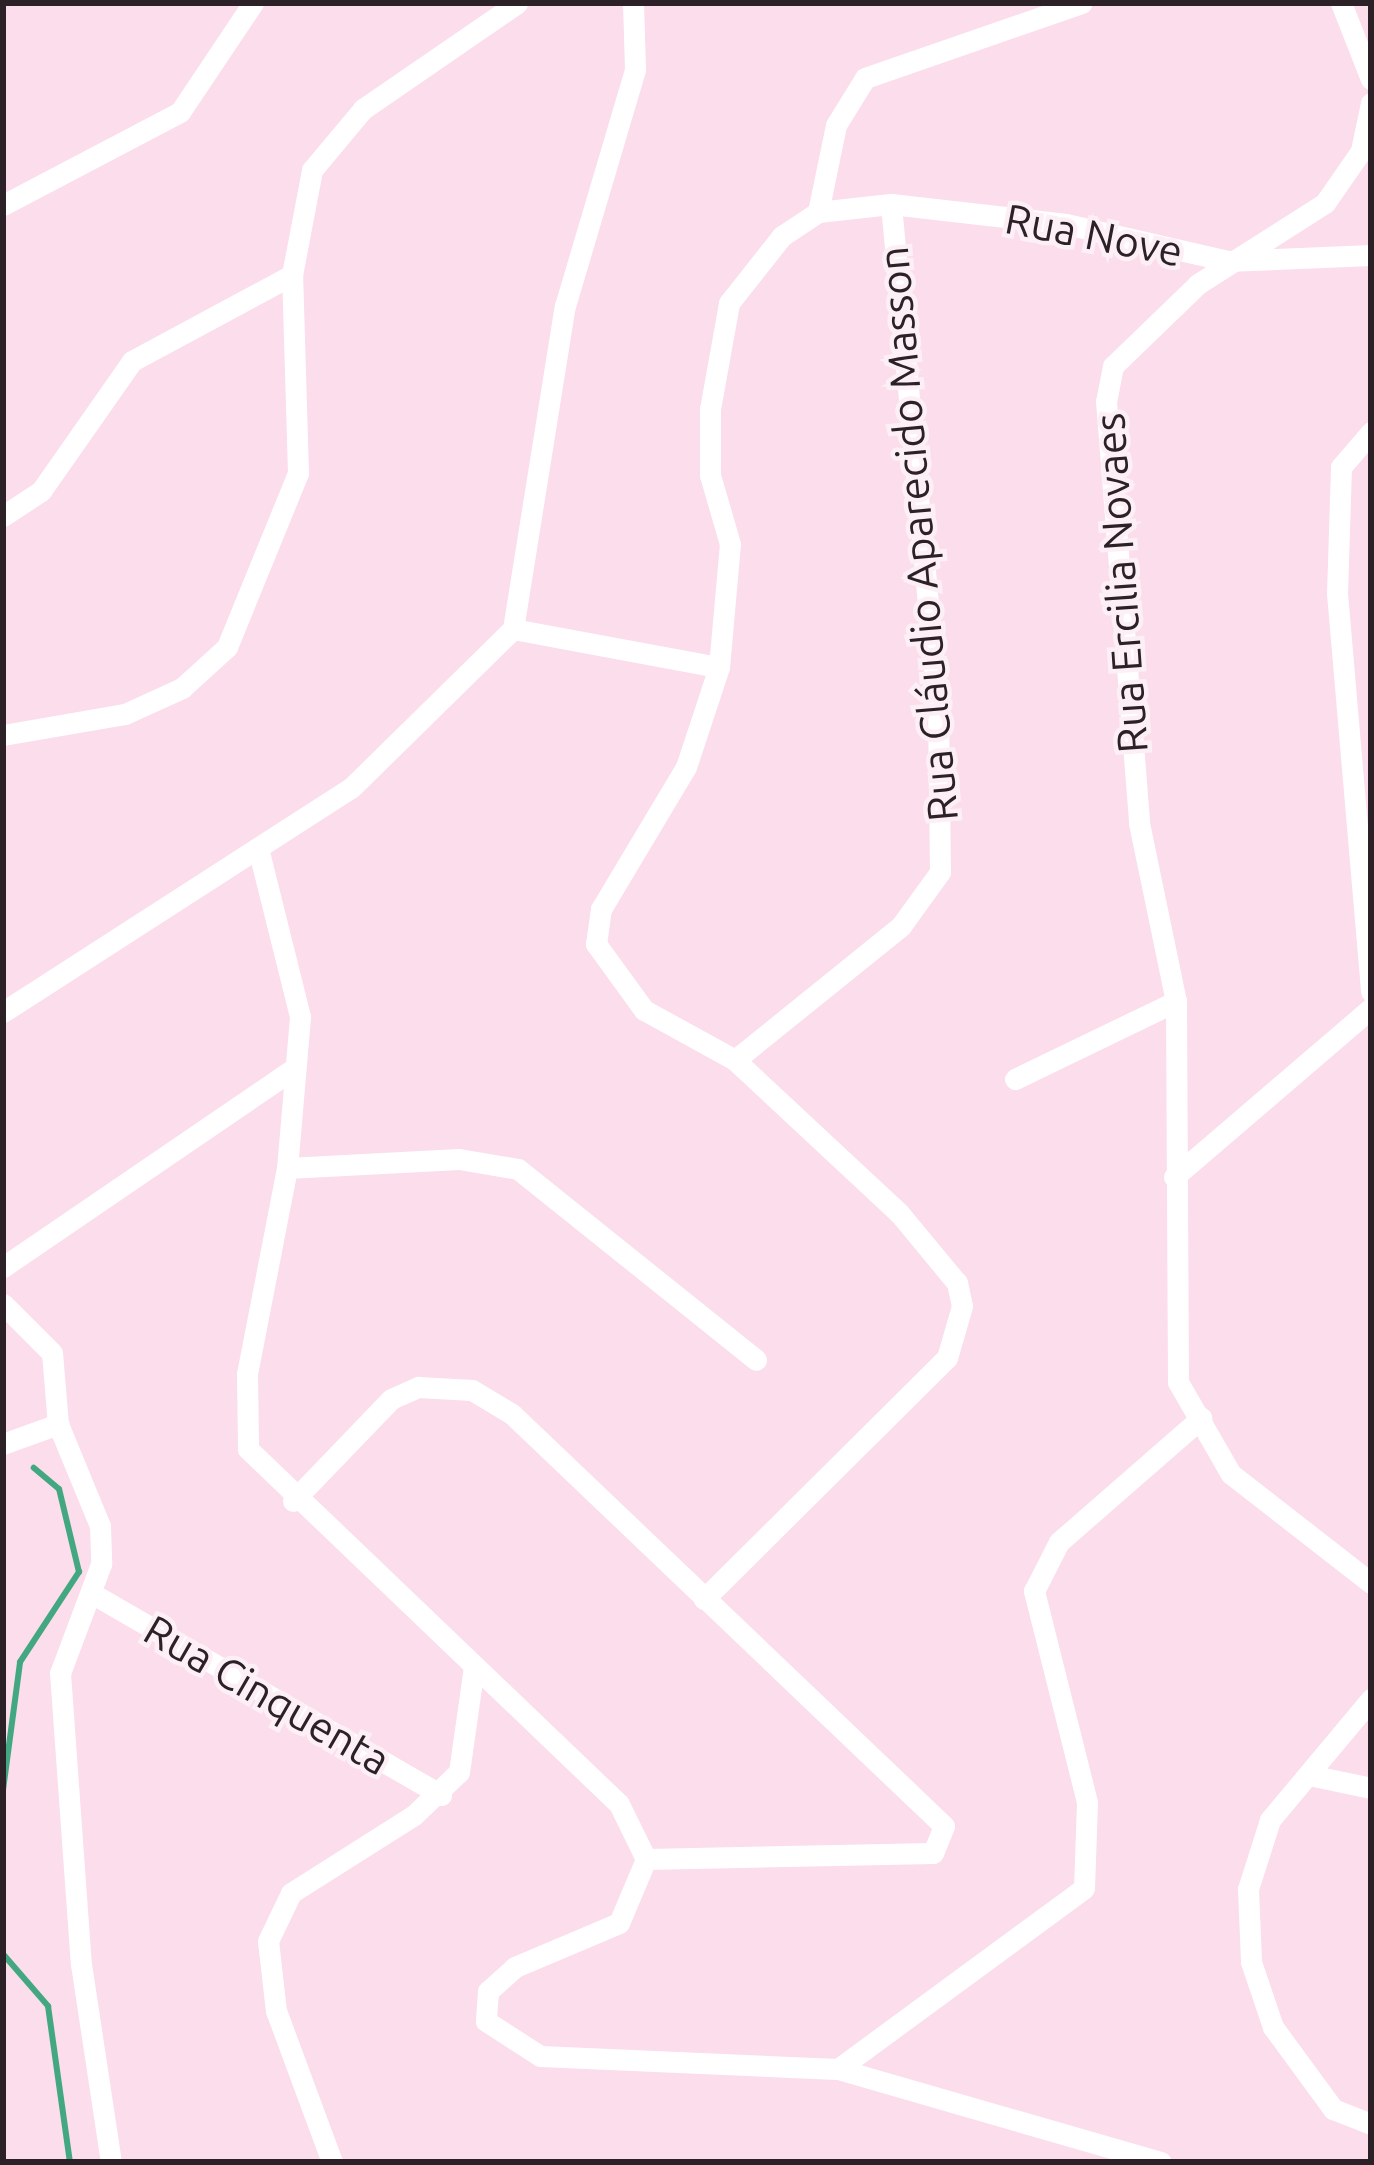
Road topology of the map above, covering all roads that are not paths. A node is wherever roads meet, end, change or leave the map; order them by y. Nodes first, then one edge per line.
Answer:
1 (254, 3) edge
2 (517, 3) edge
3 (633, 3) edge
4 (1081, 3) edge
5 (1341, 3) edge
6 (1371, 79) edge
7 (1371, 103) edge
8 (891, 204) junction
9 (3, 205) edge
10 (818, 212) junction
11 (1371, 255) edge
12 (1227, 261) junction
13 (292, 275) junction
14 (1371, 432) edge
15 (3, 516) edge
16 (513, 629) junction
17 (719, 667) junction
18 (3, 735) edge
19 (259, 853) junction
20 (1371, 992) edge
21 (1176, 1001) junction
22 (1371, 1008) edge
23 (3, 1012) edge
24 (735, 1060) junction
25 (292, 1070) junction
26 (1016, 1079) dead end
27 (287, 1168) junction
28 (1174, 1177) junction
29 (3, 1268) edge
30 (3, 1304) edge
31 (756, 1360) dead end
32 (1201, 1418) junction
33 (58, 1424) junction
34 (3, 1444) edge
35 (293, 1501) junction
36 (1371, 1583) edge
37 (93, 1594) junction
38 (704, 1599) junction
39 (474, 1667) junction
40 (1371, 1699) edge
41 (1309, 1775) junction
42 (1371, 1788) edge
43 (441, 1795) junction
44 (646, 1859) junction
45 (838, 2069) junction
46 (1371, 2124) edge
47 (111, 2162) edge
48 (332, 2162) edge
49 (1161, 2162) edge

1 - 9 street
2 - 13 street
3 - 16 street
4 - 10 street
5 - 6 street
7 - 12 street, Rua Ercilia Novaes
8 - 10 street, Rua Nove
8 - 12 street, Rua Nove
8 - 24 street, Rua Cláudio Aparecido Masson
10 - 17 street
11 - 12 street, Rua Nove
12 - 21 street, Rua Ercilia Novaes
13 - 15 street
13 - 18 street
14 - 20 street
16 - 17 street
16 - 19 street
17 - 24 street
19 - 23 street
19 - 25 street
21 - 26 street
21 - 28 street, Rua Ercilia Novaes
22 - 28 street
24 - 38 street
25 - 27 street
25 - 29 street
27 - 31 street
27 - 35 street
28 - 32 street, Rua Ercilia Novaes
30 - 33 street
32 - 36 street, Rua Ercilia Novaes
32 - 45 street
33 - 34 street
33 - 37 street
35 - 38 street
35 - 39 street
37 - 43 street, Rua Cinquenta
37 - 47 street
38 - 44 street
39 - 43 street
39 - 44 street
40 - 41 street
41 - 42 street
41 - 46 street
43 - 48 street
44 - 45 street
45 - 49 street

